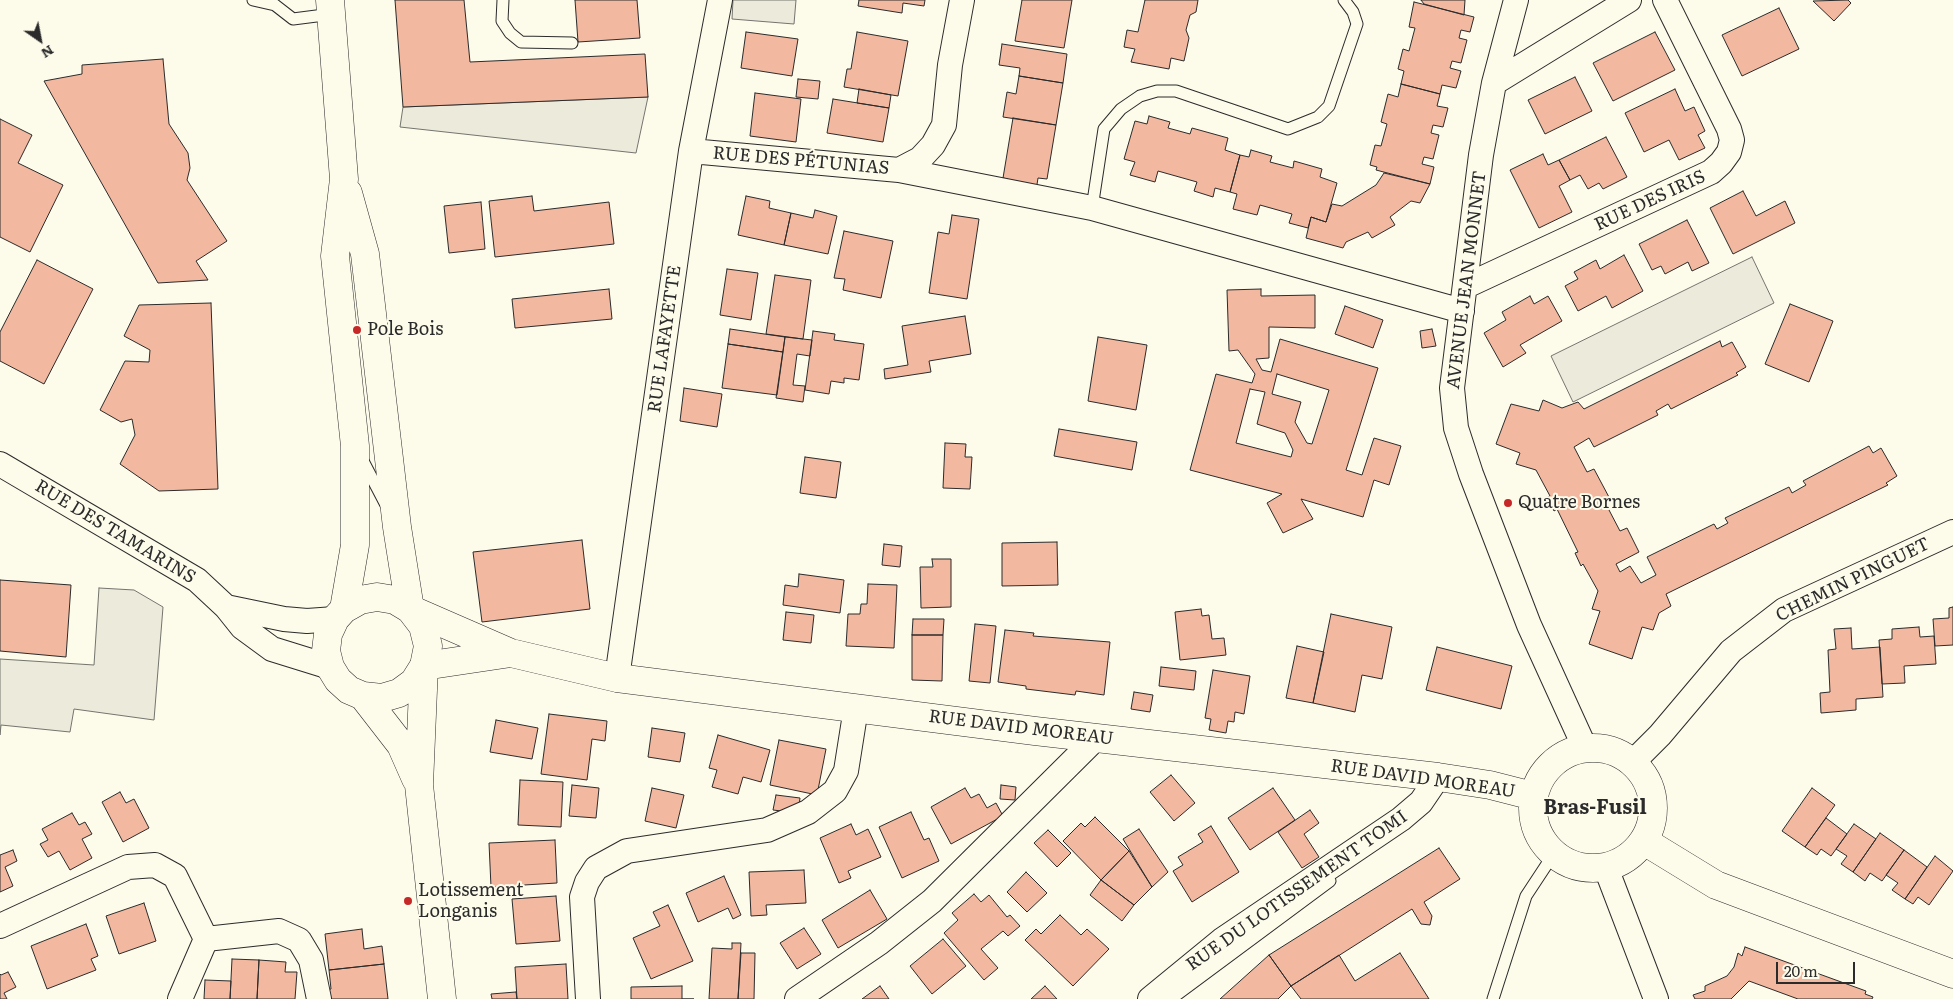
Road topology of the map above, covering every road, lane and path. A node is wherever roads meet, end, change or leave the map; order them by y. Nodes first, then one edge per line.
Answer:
1 (253, 0) edge
2 (503, 0) edge
3 (720, 0) edge
4 (962, 0) edge
5 (1344, 0) edge
6 (1516, 0) edge
7 (1629, 0) edge
8 (1665, 0) edge
9 (331, 7) edge
10 (572, 43) dead end
11 (1494, 83) junction
12 (691, 150) junction
13 (899, 170) junction
14 (344, 179) junction
15 (1092, 208) junction
16 (1466, 286) junction
17 (1462, 311) junction
18 (355, 446) junction
19 (0, 464) edge
20 (397, 527) junction
21 (1953, 532) edge
22 (226, 607) junction
23 (410, 609) junction
24 (339, 614) junction
25 (511, 653) junction
26 (424, 666) junction
27 (330, 667) junction
28 (617, 678) junction
29 (364, 696) junction
30 (856, 708) junction
31 (1096, 737) junction
32 (1585, 748) junction
33 (1633, 762) junction
34 (1438, 778) junction
35 (419, 785) junction
36 (1533, 796) junction
37 (1401, 819) junction
38 (1644, 841) junction
39 (1553, 855) junction
40 (1606, 868) junction
41 (0, 926) edge
42 (206, 939) junction
43 (1953, 974) edge
44 (180, 999) edge
45 (319, 999) edge
46 (442, 999) edge
47 (588, 999) edge
48 (797, 999) edge
49 (1150, 999) edge
50 (1171, 999) edge
51 (1493, 999) edge
52 (1656, 999) edge

1 - 9 lane
2 - 10 lane
3 - 12 street, RUE LAFAYETTE
4 - 13 street, RUE DES PÉTUNIAS
5 - 15 lane
6 - 11 street, AVENUE JEAN MONNET
7 - 11 street
8 - 16 street, RUE DES IRIS
9 - 14 street
11 - 16 street, AVENUE JEAN MONNET
12 - 13 street, RUE DES PÉTUNIAS
12 - 28 street, RUE LAFAYETTE
13 - 15 street
14 - 18 street
14 - 20 street
15 - 17 street
16 - 17 street, AVENUE JEAN MONNET
17 - 32 street, AVENUE JEAN MONNET
18 - 20 lane
18 - 24 street
19 - 22 street, RUE DES TAMARINS
20 - 23 street
21 - 33 street, CHEMIN PINGUET
22 - 24 street
22 - 27 street, RUE DES TAMARINS
23 - 24 street
23 - 25 street, RUE DAVID MOREAU
23 - 26 street
24 - 27 street
25 - 26 street, RUE DAVID MOREAU
25 - 28 street, RUE DAVID MOREAU
26 - 29 street
26 - 35 street
27 - 29 street
28 - 30 street, RUE DAVID MOREAU
29 - 35 street
30 - 31 street, RUE DAVID MOREAU
30 - 47 street
31 - 34 street, RUE DAVID MOREAU
31 - 48 street
32 - 33 street
32 - 36 street
33 - 38 street
34 - 36 street, RUE DAVID MOREAU
34 - 37 street, RUE DU LOTISSEMENT TOMI
35 - 46 street
36 - 39 street
37 - 49 street, RUE DU LOTISSEMENT TOMI
37 - 50 lane
38 - 40 street
38 - 43 street
39 - 40 street
39 - 51 lane
40 - 52 street
41 - 42 street
42 - 44 street
42 - 45 street

